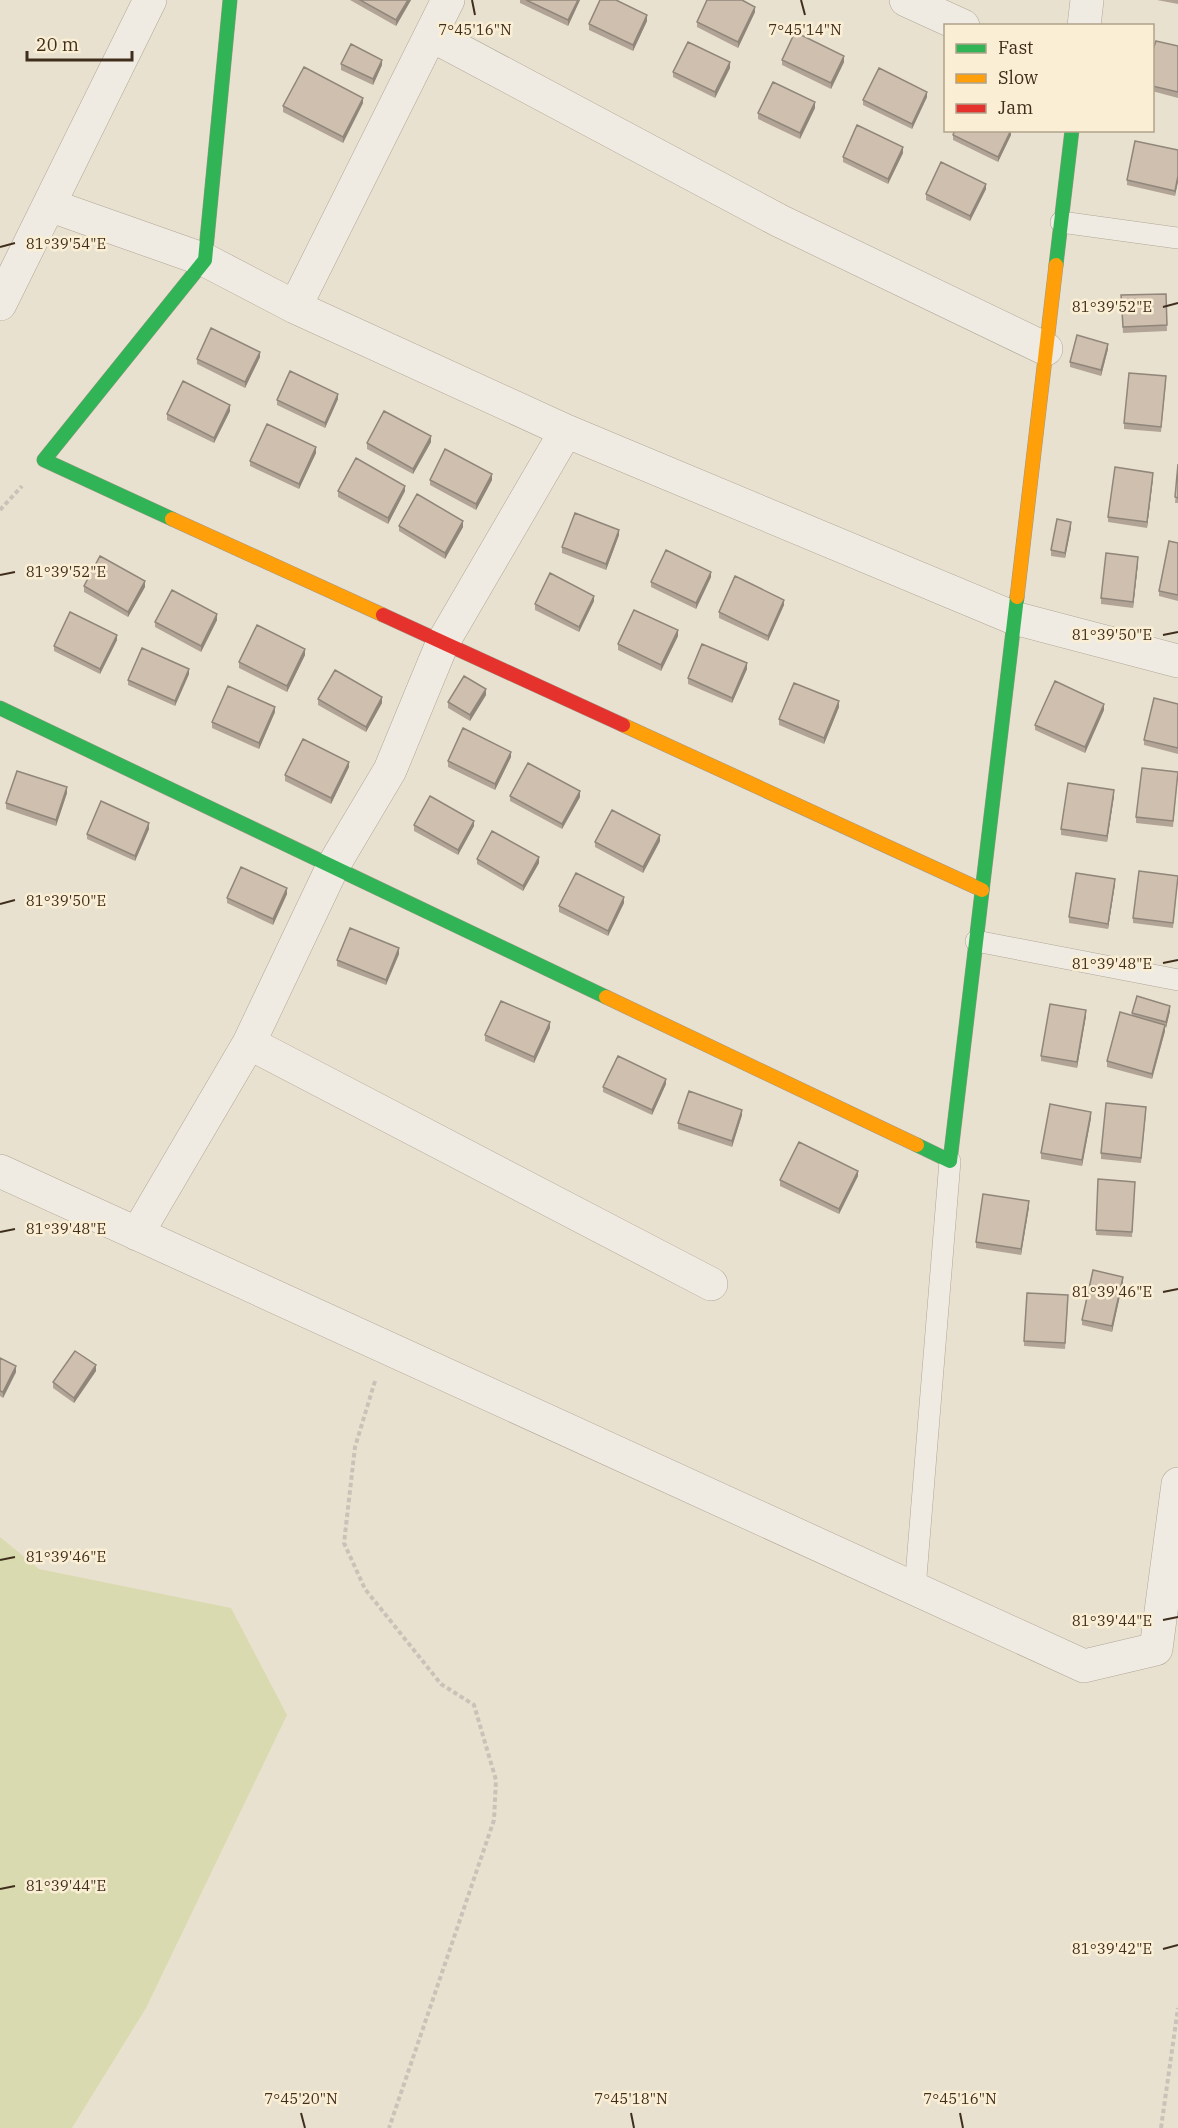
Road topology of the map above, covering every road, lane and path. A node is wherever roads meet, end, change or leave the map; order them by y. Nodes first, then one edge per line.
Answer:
1 (150, 0) edge
2 (230, 0) edge
3 (448, 0) edge
4 (906, 0) edge
5 (1087, 0) edge
6 (959, 24) edge
7 (1084, 24) edge
8 (430, 35) junction
9 (1072, 132) edge
10 (49, 205) junction
11 (1061, 222) junction
12 (1178, 238) edge
13 (205, 260) junction
14 (0, 304) edge
15 (295, 306) junction
16 (1046, 349) junction
17 (566, 431) junction
18 (1014, 618) junction
19 (442, 644) junction
20 (1178, 661) edge
21 (0, 708) edge
22 (333, 866) junction
23 (982, 890) junction
24 (976, 941) junction
25 (1178, 980) edge
26 (249, 1043) junction
27 (950, 1161) junction
28 (0, 1171) edge
29 (137, 1234) junction
30 (711, 1284) dead end
31 (385, 1348) junction
32 (1178, 1484) edge
33 (915, 1589) junction
34 (1178, 2008) edge
35 (389, 2128) edge
36 (1161, 2128) edge

1 - 10 street
2 - 13 street
3 - 8 street
4 - 6 street
5 - 7 street
8 - 15 street
8 - 16 street
9 - 11 street
10 - 13 street
10 - 14 street
11 - 12 lane
11 - 16 street
13 - 15 street
13 - 19 street
15 - 17 street
16 - 18 street
17 - 18 street
17 - 19 street
18 - 20 street
18 - 23 street
19 - 22 street
19 - 23 street
21 - 22 street
22 - 26 street
22 - 27 street
23 - 24 street
24 - 25 lane
24 - 27 street
26 - 29 street
26 - 30 street
27 - 33 lane
28 - 29 street
29 - 31 street
31 - 33 street
31 - 35 path
32 - 33 street
34 - 36 path

